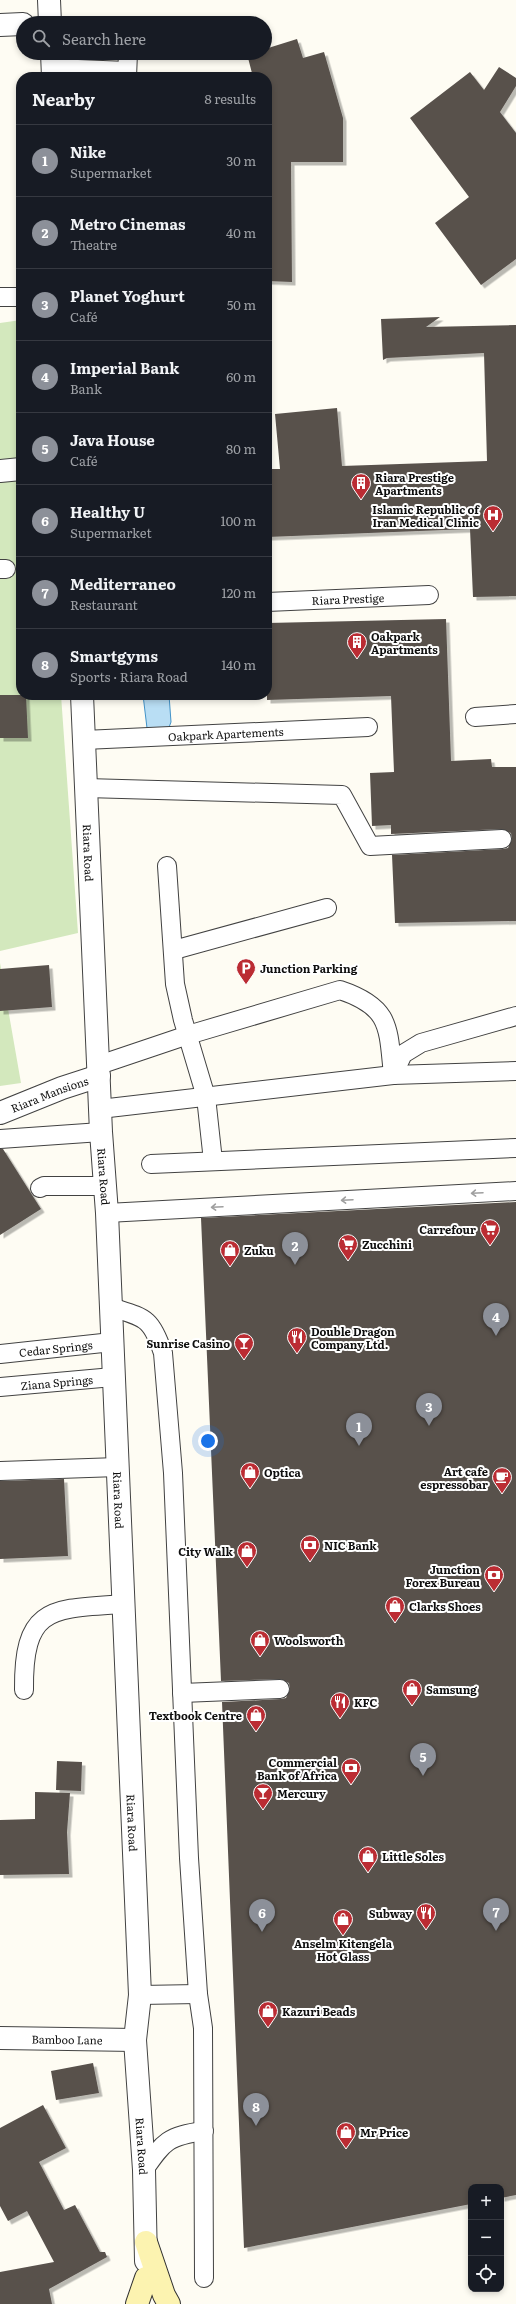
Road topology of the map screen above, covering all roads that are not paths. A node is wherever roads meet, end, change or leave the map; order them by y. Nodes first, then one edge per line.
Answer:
1 (49, 0) edge
2 (50, 16) edge
3 (16, 24) edge
4 (0, 25) edge
5 (128, 60) edge
6 (52, 66) edge
7 (108, 72) edge
8 (127, 72) edge
9 (16, 297) edge
10 (0, 298) edge
11 (16, 469) edge
12 (0, 471) edge
13 (429, 595) dead end
14 (272, 602) edge
15 (82, 700) edge
16 (516, 714) edge
17 (475, 717) dead end
18 (368, 727) dead end
19 (84, 740) junction
20 (86, 788) junction
21 (502, 840) dead end
22 (167, 866) dead end
23 (327, 908) dead end
24 (174, 950) junction
25 (516, 1016) edge
26 (188, 1036) junction
27 (99, 1070) junction
28 (516, 1070) edge
29 (393, 1075) junction
30 (206, 1097) junction
31 (100, 1109) junction
32 (0, 1113) edge
33 (101, 1132) junction
34 (0, 1139) edge
35 (516, 1148) edge
36 (213, 1161) junction
37 (152, 1164) dead end
38 (106, 1186) junction
39 (40, 1188) dead end
40 (516, 1191) edge
41 (107, 1213) junction
42 (111, 1307) junction
43 (112, 1342) junction
44 (0, 1354) edge
45 (113, 1377) junction
46 (0, 1386) edge
47 (118, 1467) junction
48 (0, 1472) edge
49 (124, 1604) junction
50 (280, 1689) dead end
51 (24, 1690) dead end
52 (182, 1693) junction
53 (198, 1994) junction
54 (140, 1995) junction
55 (0, 2038) edge
56 (135, 2040) junction
57 (204, 2131) junction
58 (144, 2170) junction
59 (146, 2242) junction
60 (146, 2278) junction
61 (204, 2278) dead end
62 (137, 2304) edge
63 (145, 2304) edge
64 (169, 2304) edge

1 - 2 street
3 - 4 street
5 - 8 lane
6 - 7 lane
9 - 10 lane
11 - 12 street
13 - 14 lane, Riara Prestige
15 - 19 street, Riara Road
16 - 17 lane
18 - 19 lane, Oakpark Apartements
19 - 20 street, Riara Road
20 - 21 lane
20 - 27 street, Riara Road
22 - 24 lane
23 - 24 lane
24 - 26 lane
25 - 29 lane
26 - 27 lane
26 - 29 lane
26 - 30 lane
27 - 31 street, Riara Road
27 - 32 street, Riara Mansions
28 - 29 lane
29 - 30 lane
30 - 31 lane
30 - 36 lane
31 - 33 street, Riara Road
33 - 34 lane
33 - 38 street, Riara Road
35 - 36 lane
36 - 37 lane
38 - 39 lane
38 - 41 street, Riara Road
40 -> 41 lane
41 - 42 street, Riara Road
42 - 43 street, Riara Road
42 - 52 lane
43 - 44 lane, Cedar Springs
43 - 45 street, Riara Road
45 - 46 lane, Ziana Springs
45 - 47 street, Riara Road
47 - 48 lane
47 - 49 street, Riara Road
49 - 51 lane
49 - 54 street, Riara Road
50 - 52 lane
52 - 53 lane
53 - 54 lane
53 - 57 lane
54 - 56 street, Riara Road
55 - 56 street, Bamboo Lane
56 - 58 street, Riara Road
57 - 58 lane
57 - 61 lane
58 - 59 street, Riara Road
59 - 60 street, Riara Road
59 - 64 main road
60 - 62 main road
60 - 63 street, Riara Road

